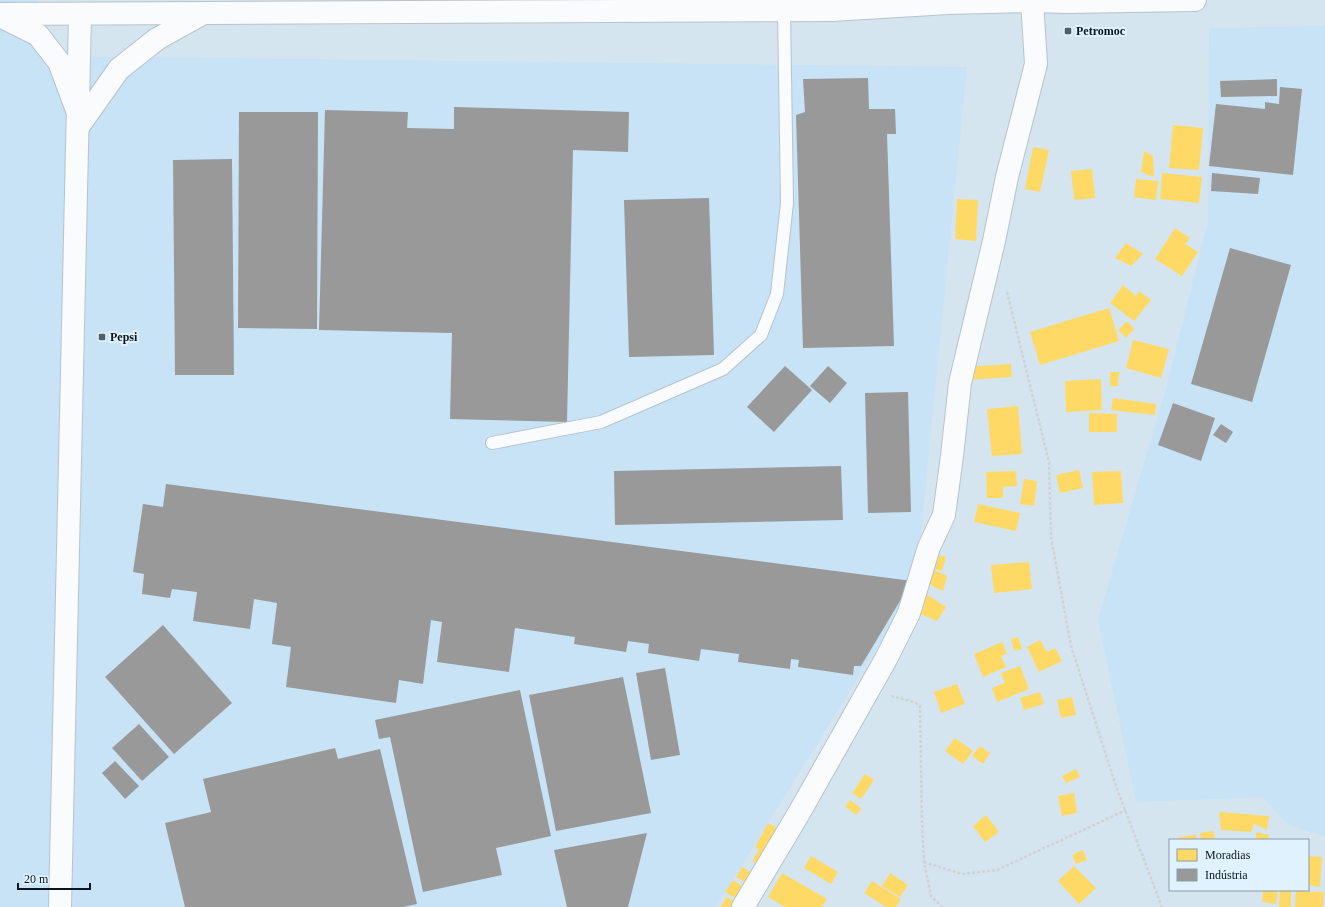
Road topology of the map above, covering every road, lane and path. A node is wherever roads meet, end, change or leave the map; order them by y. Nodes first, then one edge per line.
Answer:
1 (852, 0) edge
2 (1195, 0) edge
3 (948, 1) edge
4 (1031, 1) edge
5 (784, 10) junction
6 (832, 10) junction
7 (204, 12) junction
8 (80, 14) junction
9 (0, 15) edge
10 (78, 120) junction
11 (1005, 286) dead end
12 (492, 443) dead end
13 (868, 690) junction
14 (1126, 810) junction
15 (924, 862) junction
16 (60, 907) edge
17 (743, 907) edge
18 (942, 907) edge
19 (1162, 907) edge

1 - 6 street
2 - 4 street
3 - 4 street
3 - 6 street
4 - 13 street
5 - 6 street
5 - 7 street
5 - 12 lane
7 - 8 street
7 - 10 street
8 - 9 street
8 - 10 street
9 - 10 street
10 - 16 street
11 - 14 path
13 - 15 path
13 - 17 street
14 - 15 path
14 - 19 path
15 - 18 path

